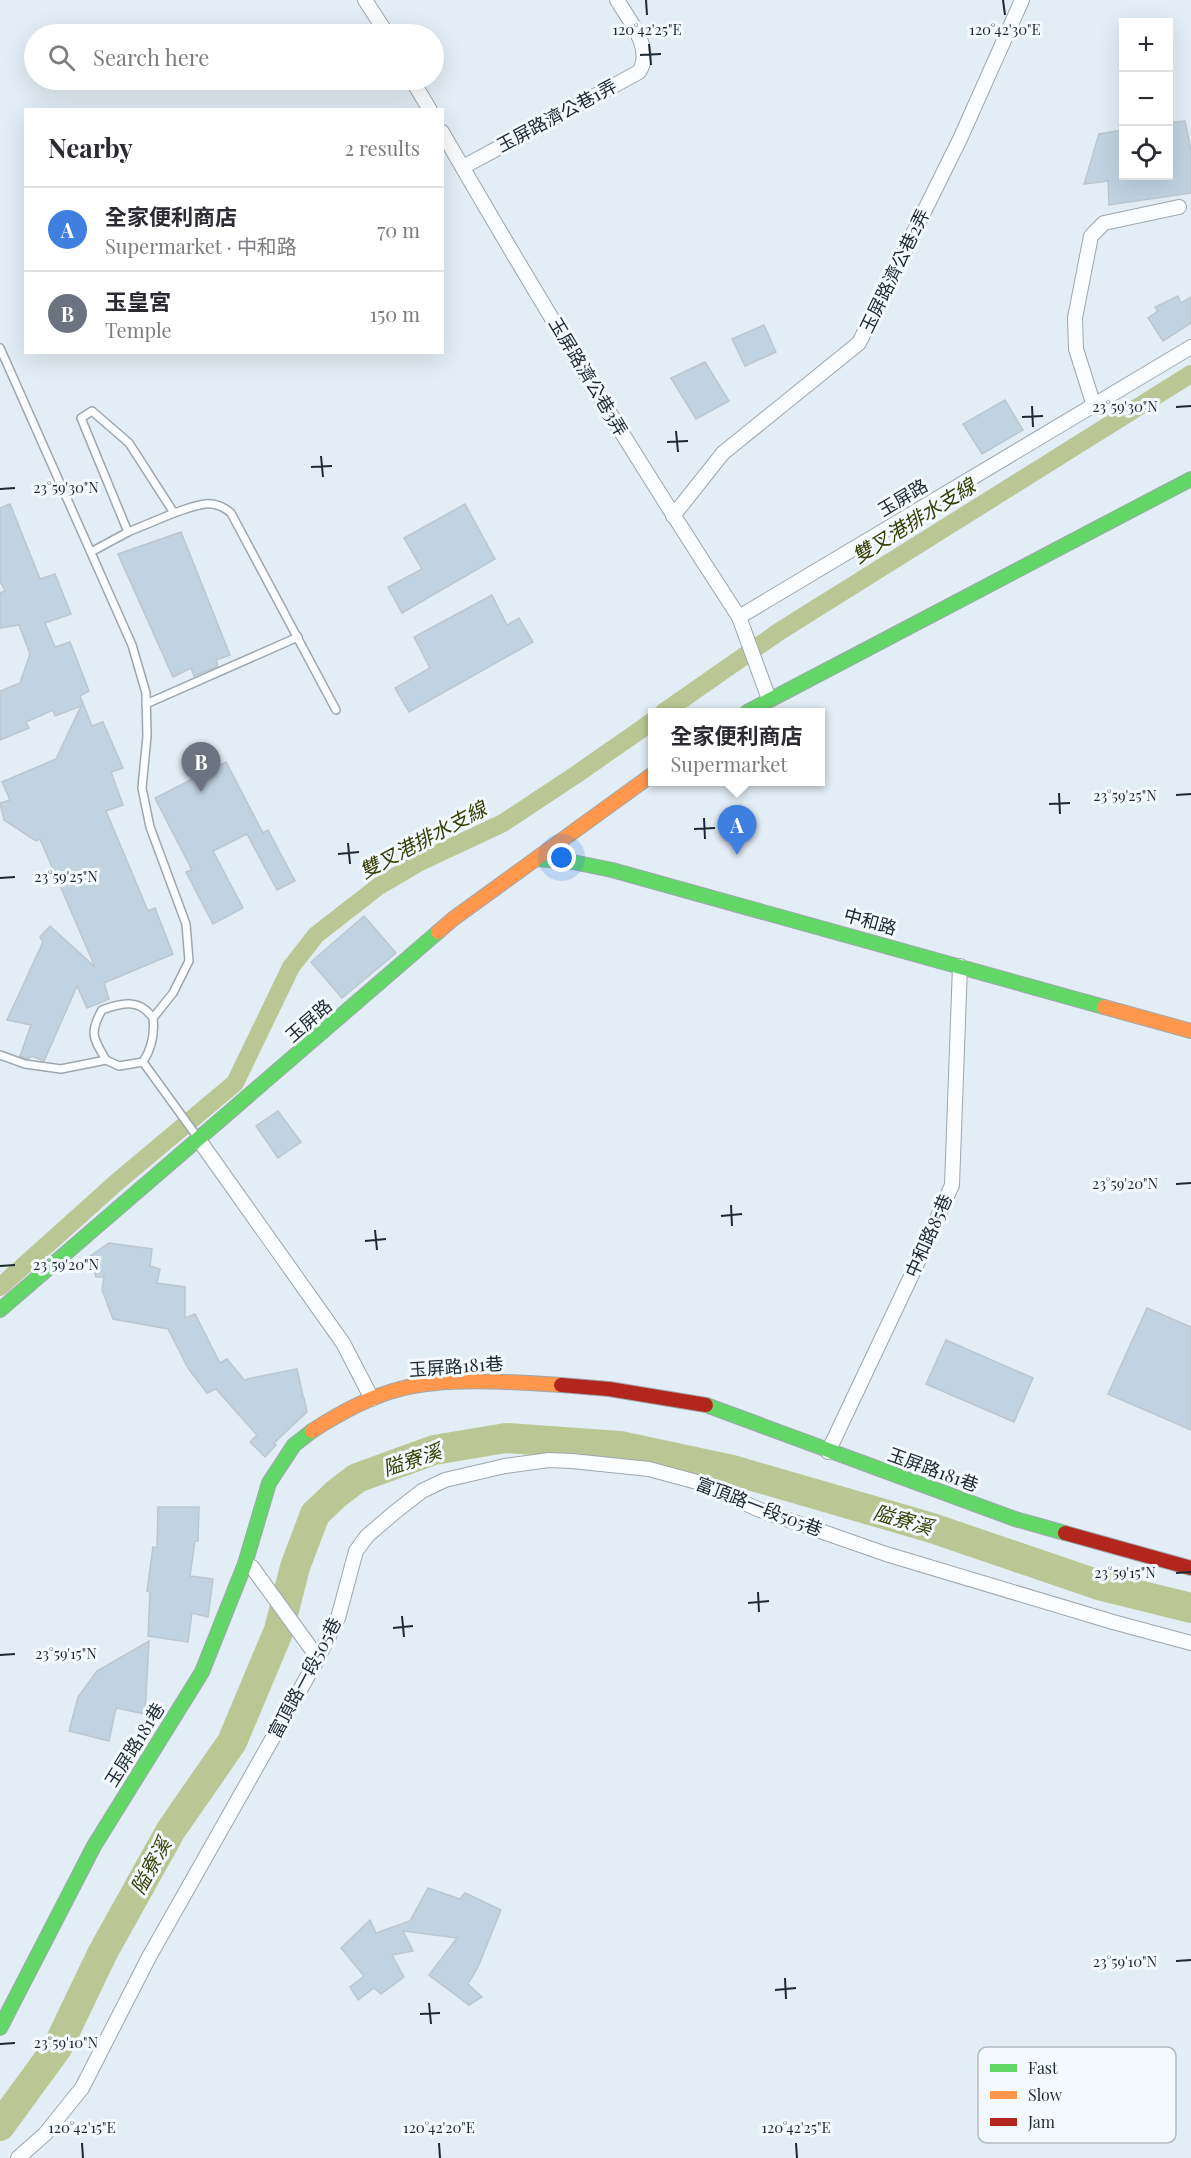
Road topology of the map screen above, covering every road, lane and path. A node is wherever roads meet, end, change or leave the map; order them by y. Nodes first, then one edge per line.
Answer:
1 (365, 0) edge
2 (617, 0) edge
3 (1022, 0) edge
4 (381, 24) edge
5 (418, 90) edge
6 (429, 108) edge
7 (444, 136) edge
8 (462, 167) junction
9 (1179, 207) dead end
10 (1191, 346) edge
11 (0, 348) edge
12 (1094, 406) junction
13 (1191, 479) edge
14 (174, 513) junction
15 (673, 516) junction
16 (128, 532) junction
17 (91, 552) junction
18 (739, 617) junction
19 (298, 637) junction
20 (769, 699) junction
21 (146, 704) junction
22 (754, 708) edge
23 (336, 710) dead end
24 (648, 778) edge
25 (537, 859) junction
26 (960, 966) junction
27 (153, 1018) junction
28 (1191, 1030) edge
29 (0, 1055) edge
30 (106, 1060) junction
31 (143, 1062) junction
32 (199, 1140) junction
33 (0, 1310) edge
34 (372, 1399) junction
35 (828, 1452) junction
36 (248, 1565) junction
37 (1191, 1568) edge
38 (1191, 1642) edge
39 (315, 1652) junction
40 (0, 2028) edge
41 (18, 2158) edge

1 - 4 street
2 - 8 street, 玉屏路濟公巷1弄
3 - 15 street, 玉屏路濟公巷2弄
5 - 6 street
7 - 8 street, 玉屏路濟公巷3弄
8 - 15 street, 玉屏路濟公巷3弄
9 - 12 street
10 - 12 street, 玉屏路
11 - 17 lane
12 - 18 street, 玉屏路
13 - 20 street
14 - 16 lane
14 - 16 lane
14 - 19 lane
15 - 18 street, 玉屏路濟公巷3弄
16 - 17 lane
17 - 21 lane
18 - 20 street
19 - 21 lane
19 - 23 lane
20 - 22 street
21 - 27 lane
24 - 25 street, 玉屏路
25 - 26 street, 中和路
25 - 32 street, 玉屏路
26 - 28 street, 中和路
26 - 35 street, 中和路85巷
27 - 30 lane
27 - 31 lane
29 - 30 lane
30 - 31 lane
31 - 32 lane
32 - 33 street, 玉屏路
32 - 34 street
34 - 35 street, 玉屏路181巷
34 - 36 street, 玉屏路181巷
35 - 37 street, 玉屏路181巷
36 - 39 street
36 - 40 street, 玉屏路181巷
38 - 39 street, 富頂路一段505巷
39 - 41 street, 富頂路一段505巷

